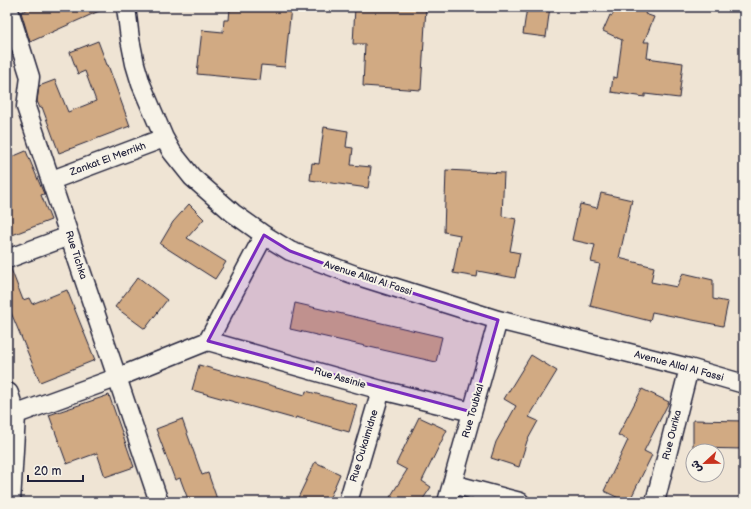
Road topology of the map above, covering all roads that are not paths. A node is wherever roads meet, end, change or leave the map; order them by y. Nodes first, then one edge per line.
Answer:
1 (8, 7) edge
2 (126, 7) edge
3 (164, 138) junction
4 (52, 180) junction
5 (264, 235) junction
6 (69, 236) junction
7 (7, 259) edge
8 (498, 320) junction
9 (208, 341) junction
10 (689, 368) junction
11 (116, 378) junction
12 (744, 384) edge
13 (381, 390) junction
14 (7, 394) edge
15 (472, 412) junction
16 (14, 415) junction
17 (452, 484) junction
18 (9, 502) edge
19 (159, 502) edge
20 (348, 502) edge
21 (447, 502) edge
22 (520, 502) edge
23 (655, 502) edge

1 - 4 street, Rue Tichka
2 - 3 street, Avenue Allal Al Fassi
3 - 4 street, Zankat El Merrikh
3 - 5 street, Avenue Allal Al Fassi
4 - 6 street, Rue Tichka
5 - 8 street, Avenue Allal Al Fassi
5 - 9 street
6 - 7 street
6 - 11 street, Rue Tichka
8 - 10 street, Avenue Allal Al Fassi
8 - 15 street, Rue Toubkal
9 - 11 street
9 - 13 street, Rue Assinie
10 - 12 street, Avenue Allal Al Fassi
10 - 23 street, Rue Ourika
11 - 16 street
11 - 19 street, Rue Tichka
13 - 15 street, Rue Assinie
13 - 20 street, Rue Oukaimidne
14 - 16 street
15 - 17 street, Rue Toubkal
16 - 18 street
17 - 21 street, Rue Toubkal
17 - 22 street

